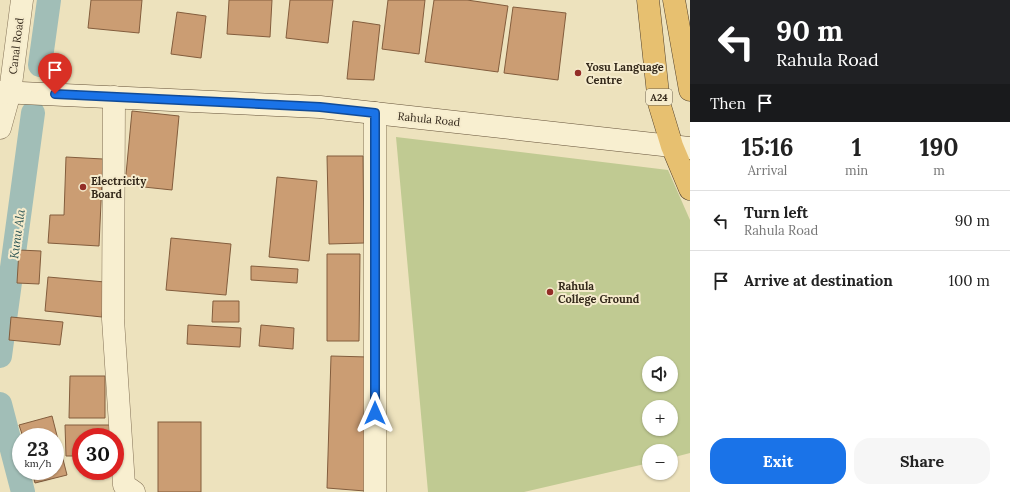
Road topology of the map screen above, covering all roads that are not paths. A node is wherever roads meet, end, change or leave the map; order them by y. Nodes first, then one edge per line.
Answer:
1 (22, 0) edge
2 (648, 0) edge
3 (674, 0) edge
4 (690, 90) edge
5 (5, 92) edge
6 (114, 97) junction
7 (375, 113) junction
8 (0, 128) edge
9 (681, 147) edge
10 (690, 189) edge
11 (134, 492) edge
12 (375, 492) edge

1 - 5 street, Canal Road
2 - 9 highway, A24
3 - 4 highway
5 - 6 street, Rahula Road
5 - 8 street, Canal Road
6 - 7 street, Rahula Road
6 - 11 street
7 - 9 street, Rahula Road
7 - 12 street
9 - 10 highway, A24

